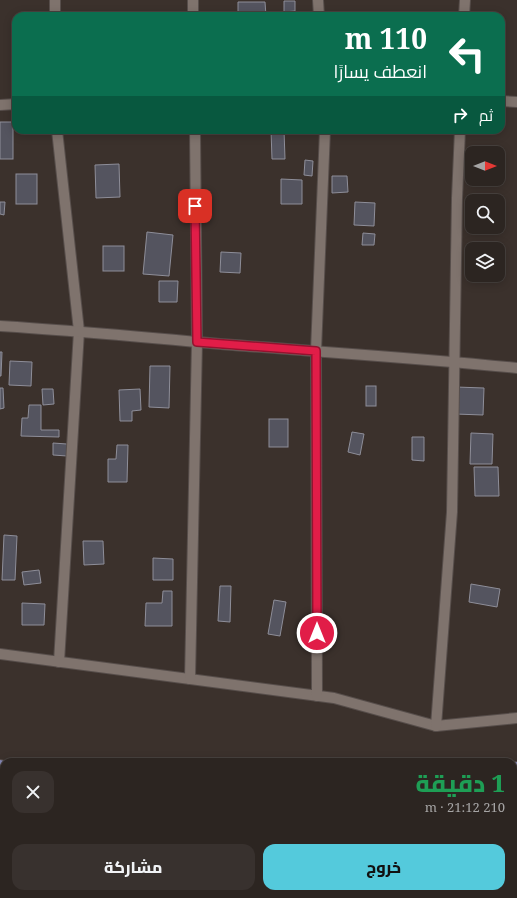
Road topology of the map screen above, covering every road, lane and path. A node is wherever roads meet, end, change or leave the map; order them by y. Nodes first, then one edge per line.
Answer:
1 (56, 0) edge
2 (193, 0) edge
3 (318, 0) edge
4 (465, 0) edge
5 (55, 12) edge
6 (193, 12) edge
7 (319, 12) edge
8 (464, 12) edge
9 (505, 101) edge
10 (517, 102) edge
11 (0, 104) edge
12 (12, 104) edge
13 (57, 134) edge
14 (195, 134) edge
15 (325, 134) edge
16 (460, 134) edge
17 (0, 326) edge
18 (79, 331) junction
19 (197, 342) junction
20 (316, 351) junction
21 (454, 362) junction
22 (517, 368) edge
23 (0, 654) edge
24 (60, 662) junction
25 (190, 679) junction
26 (317, 696) junction
27 (517, 718) edge
28 (436, 726) junction

1 - 5 street
2 - 6 street
3 - 7 street
4 - 8 street
9 - 10 street
11 - 12 street
13 - 18 street
14 - 19 street
15 - 20 street
16 - 21 street
17 - 18 street
18 - 19 street
18 - 24 street
19 - 20 street
19 - 25 street
20 - 21 street
20 - 26 street
21 - 22 street
21 - 28 street
23 - 24 street
24 - 25 street
25 - 26 street
26 - 28 street
27 - 28 street

